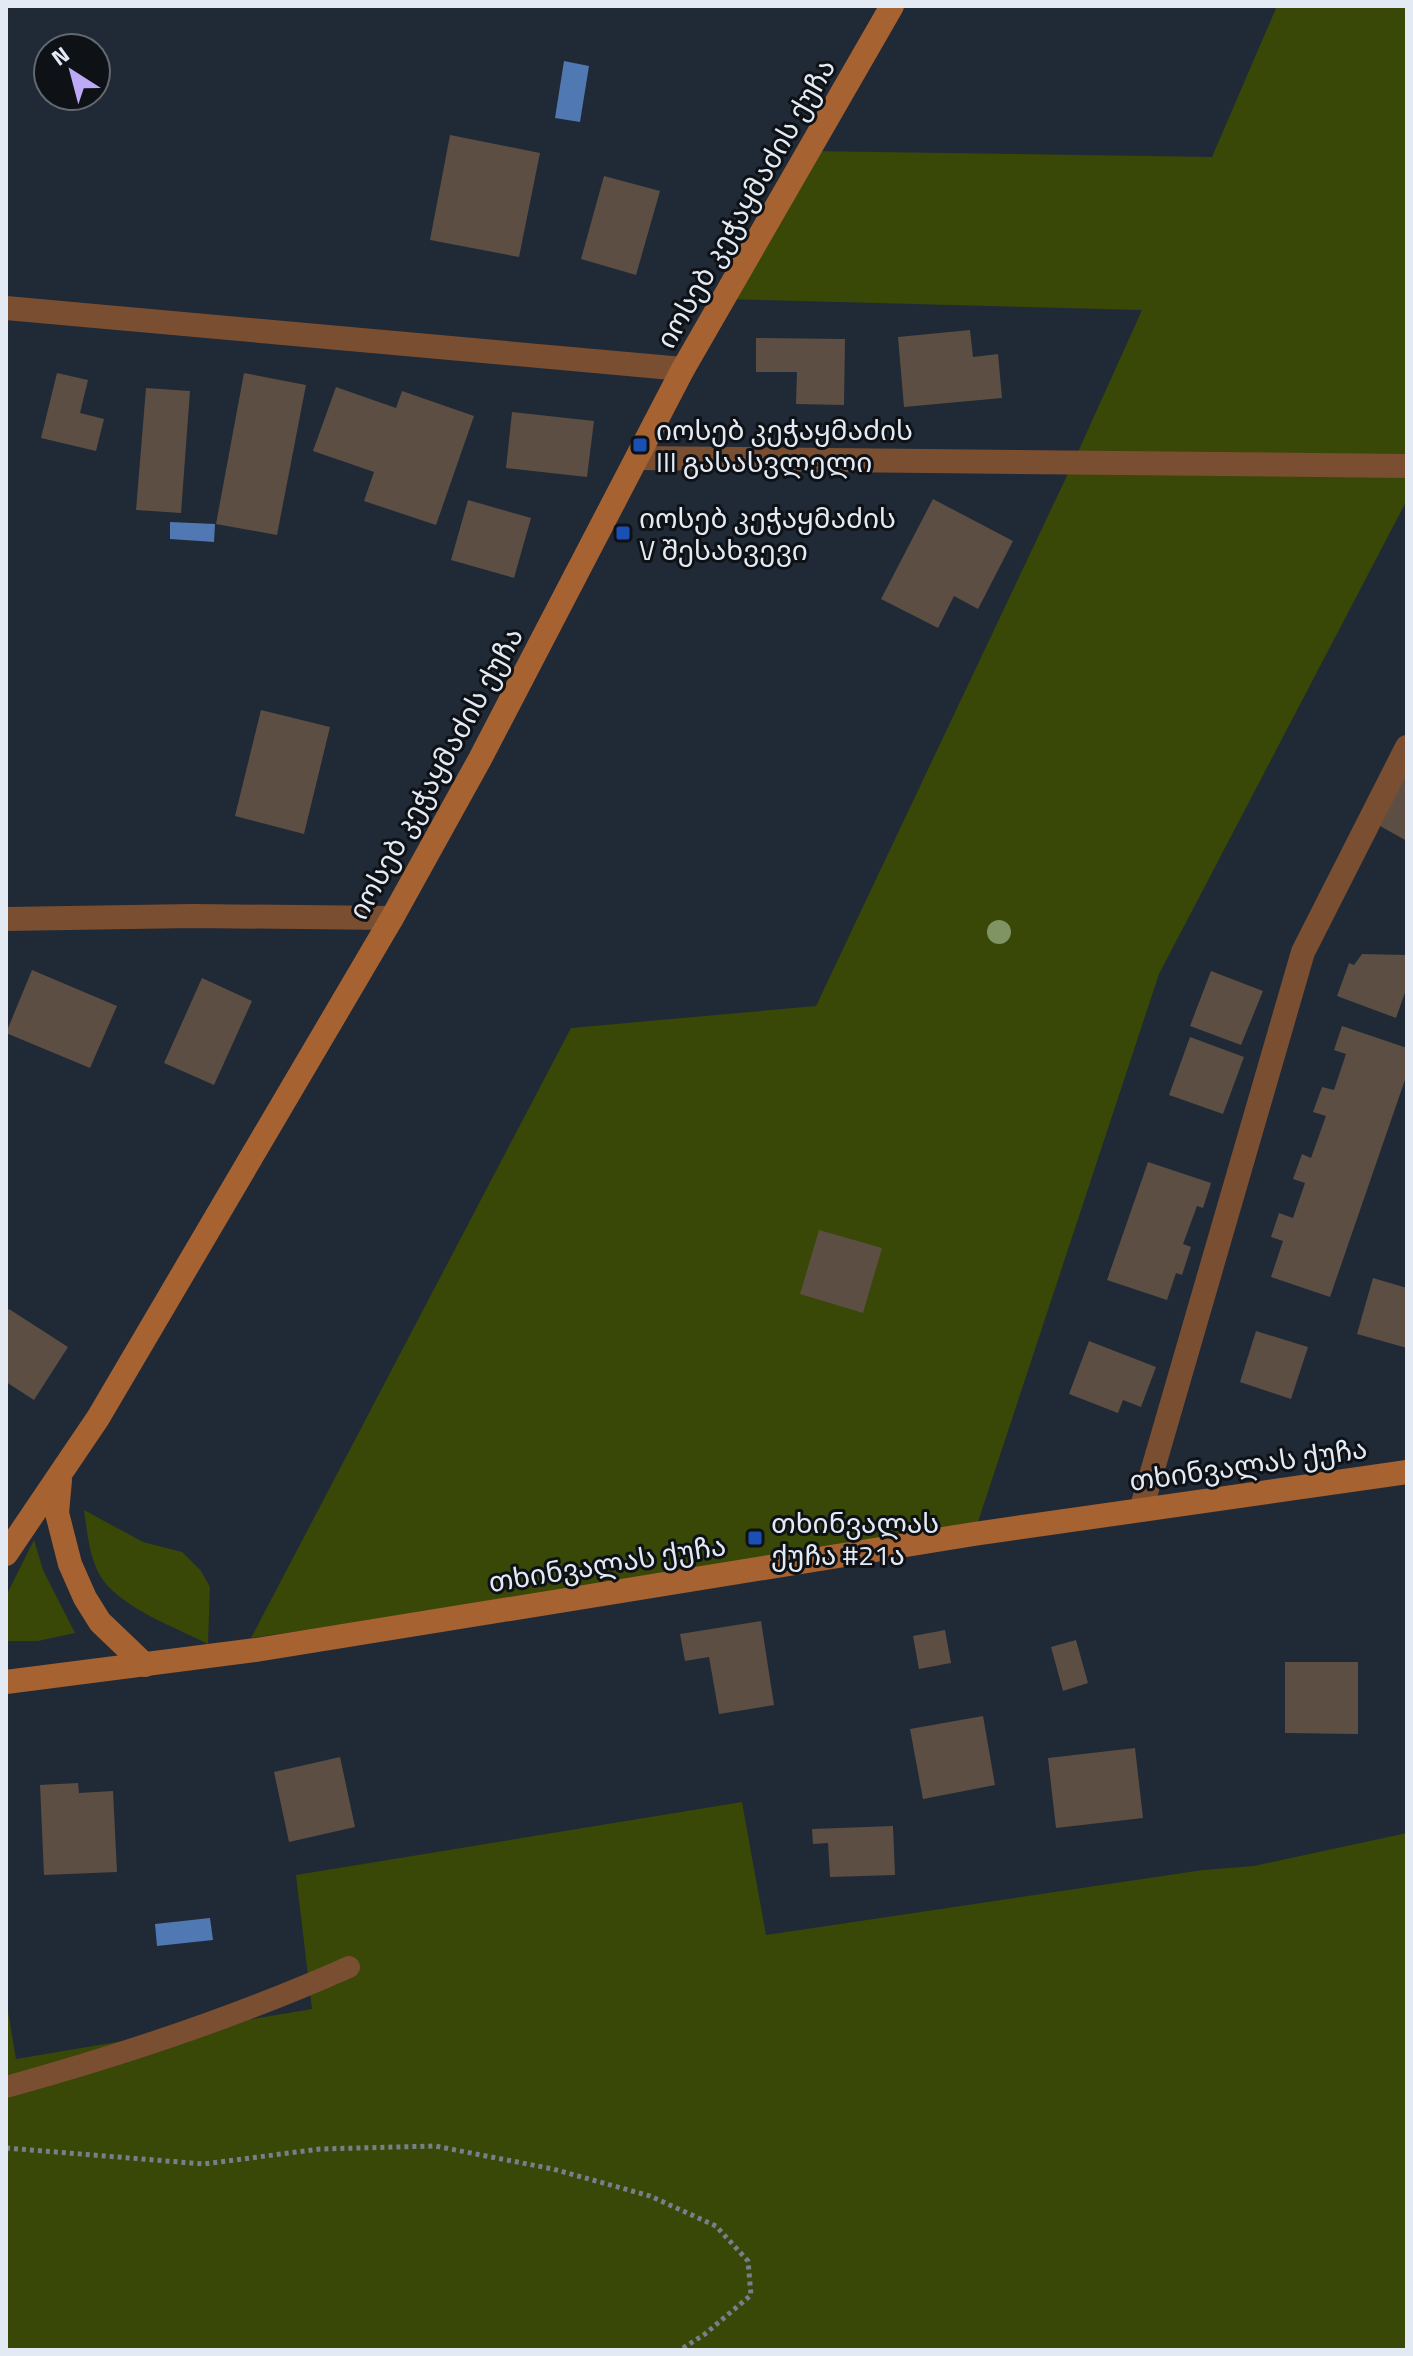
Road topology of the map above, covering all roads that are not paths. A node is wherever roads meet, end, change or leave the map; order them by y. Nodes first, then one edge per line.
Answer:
1 (892, 6) edge
2 (6, 308) edge
3 (683, 369) junction
4 (637, 458) junction
5 (1407, 466) edge
6 (1407, 747) edge
7 (392, 918) junction
8 (6, 919) edge
9 (1407, 1472) edge
10 (60, 1477) junction
11 (1141, 1510) junction
12 (6, 1554) edge
13 (145, 1665) junction
14 (6, 1682) edge
15 (349, 1967) dead end
16 (6, 2087) edge

1 - 3 street, იოსებ კეჭაყმაძის ქუჩა
2 - 3 street
3 - 4 street, იოსებ კეჭაყმაძის ქუჩა
4 - 5 street
4 - 7 street, იოსებ კეჭაყმაძის ქუჩა
6 - 11 street
7 - 8 street
7 - 10 street, იოსებ კეჭაყმაძის ქუჩა
9 - 11 street, თხინვალას ქუჩა
10 - 12 street, იოსებ კეჭაყმაძის ქუჩა
10 - 13 street
11 - 13 street, თხინვალას ქუჩა
13 - 14 street, თხინვალას ქუჩა
15 - 16 lane

